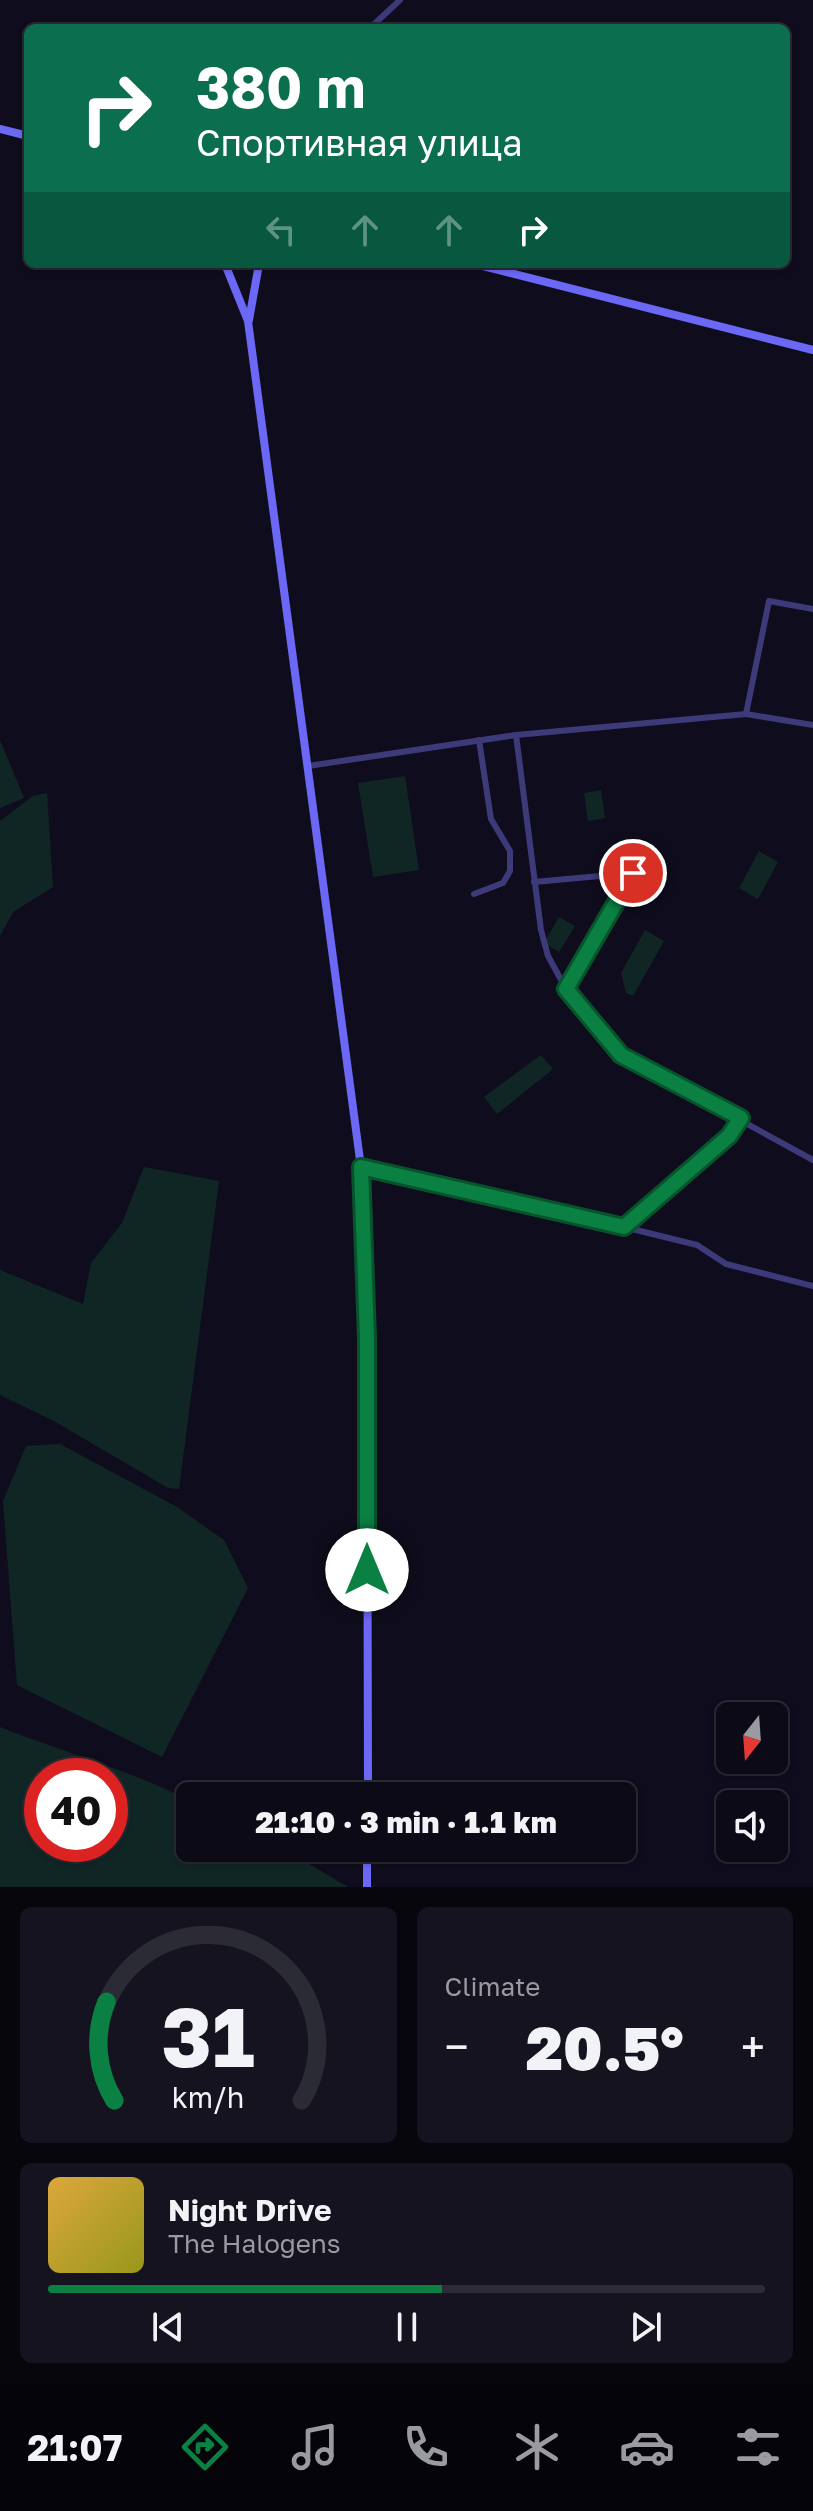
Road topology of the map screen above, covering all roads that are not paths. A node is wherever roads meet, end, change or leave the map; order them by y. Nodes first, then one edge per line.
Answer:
1 (400, 0) edge
2 (374, 24) edge
3 (0, 129) edge
4 (24, 135) edge
5 (227, 268) edge
6 (258, 268) edge
7 (491, 268) edge
8 (248, 321) junction
9 (813, 350) edge
10 (813, 609) edge
11 (746, 714) junction
12 (813, 725) edge
13 (516, 735) junction
14 (479, 740) junction
15 (308, 766) junction
16 (534, 882) junction
17 (474, 894) dead end
18 (566, 989) junction
19 (741, 1118) junction
20 (813, 1160) edge
21 (361, 1167) junction
22 (624, 1227) junction
23 (813, 1286) edge
24 (368, 1782) edge
25 (367, 1862) edge
26 (367, 1887) edge

1 - 2 street
3 - 4 street
5 - 8 street
6 - 8 street
7 - 9 street
8 - 15 street
10 - 11 street
11 - 12 street
11 - 13 street
13 - 14 street
13 - 16 street
14 - 15 street
14 - 17 street
15 - 21 street
16 - 18 street
16 - 18 street
18 - 19 street
19 - 20 street
19 - 22 street
21 - 22 street
21 - 24 street
22 - 23 street
25 - 26 street

